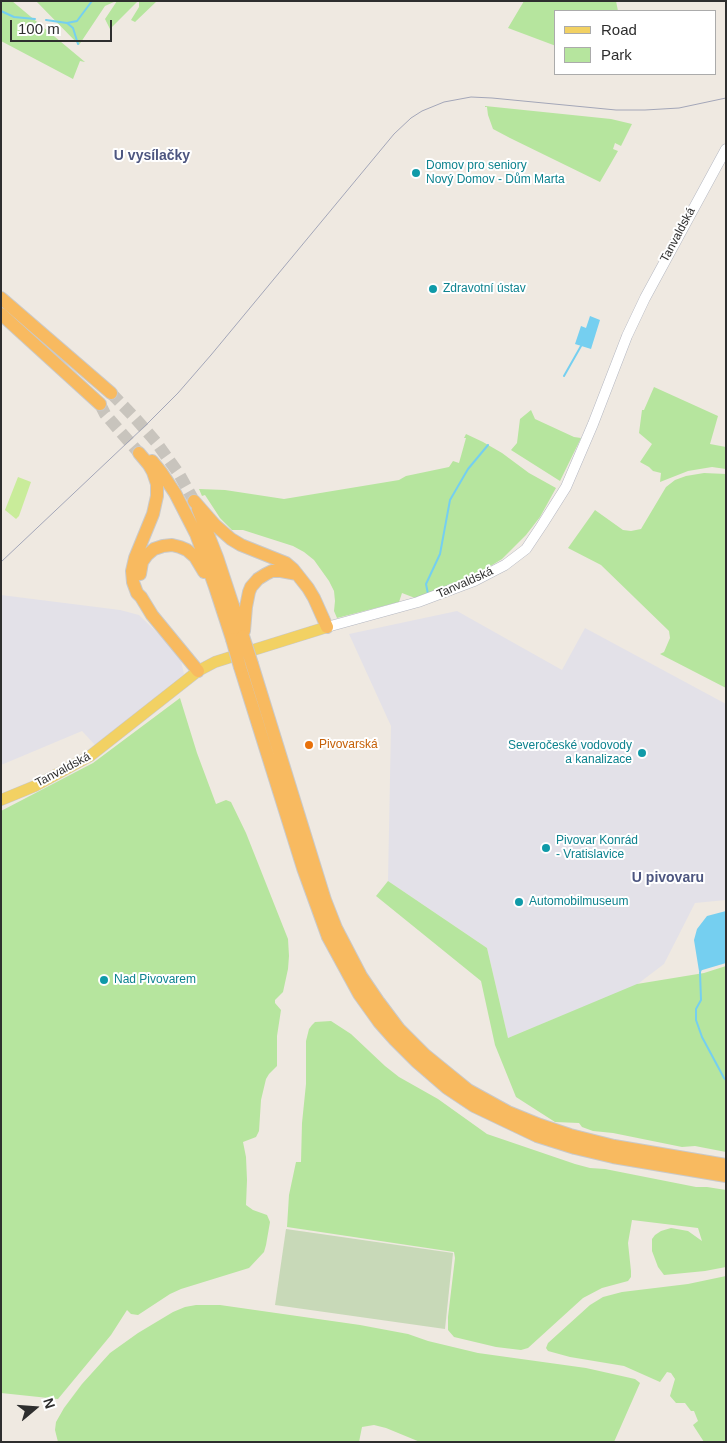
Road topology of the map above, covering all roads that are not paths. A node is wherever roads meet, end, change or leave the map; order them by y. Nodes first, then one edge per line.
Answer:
1 (726, 149) edge
2 (1, 298) edge
3 (1, 314) edge
4 (111, 393) tunnel mouth
5 (100, 404) tunnel mouth
6 (297, 574) junction
7 (142, 599) junction
8 (327, 627) junction
9 (235, 636) junction
10 (198, 671) junction
11 (1, 800) edge
12 (346, 961) junction
13 (726, 1165) edge
14 (726, 1176) edge

1 - 8 main road, Tanvaldská
2 - 4 highway
3 - 5 highway
6 - 8 highway
6 - 9 highway
6 - 9 highway
7 - 9 highway
7 - 9 highway
7 - 10 highway
8 - 10 main road, Tanvaldská
9 - 12 highway, bridge
10 - 11 main road, Tanvaldská
12 - 13 highway
12 - 14 highway

